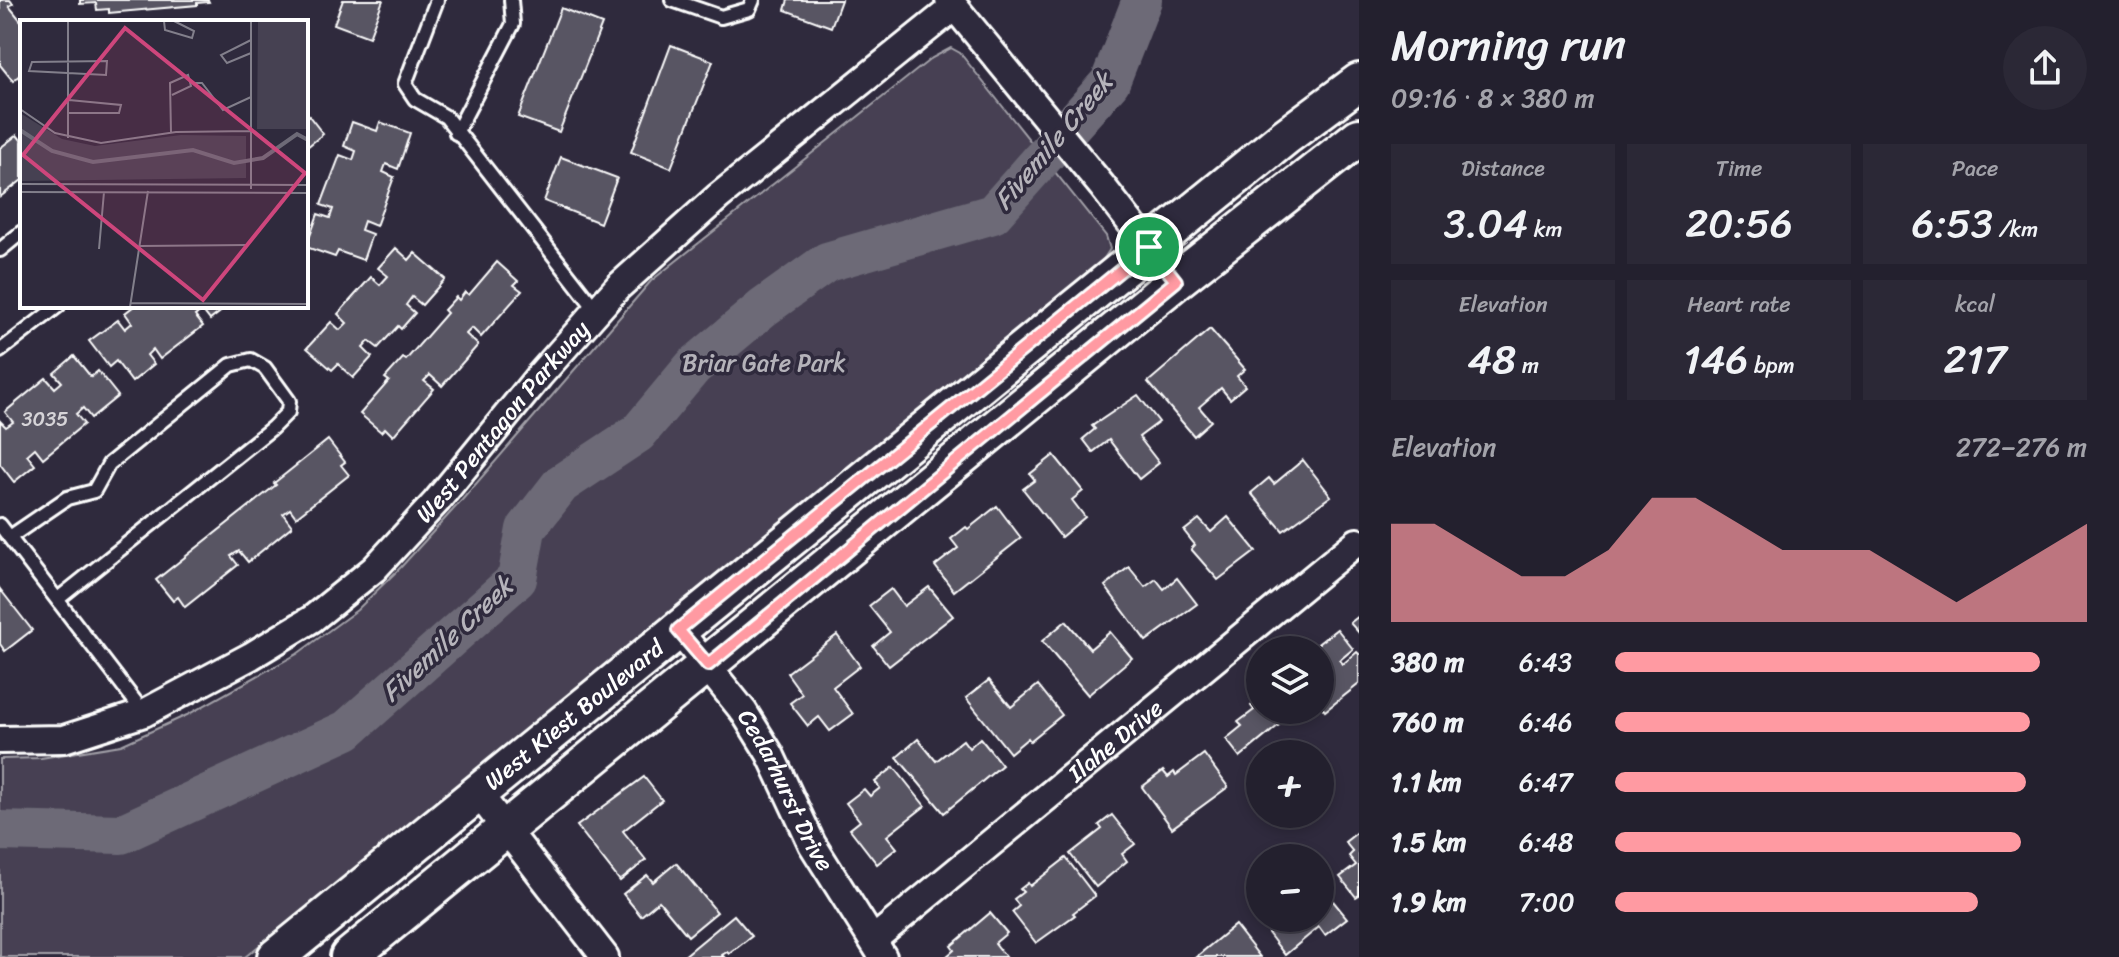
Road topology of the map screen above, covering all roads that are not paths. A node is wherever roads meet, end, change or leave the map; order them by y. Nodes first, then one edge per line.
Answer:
1 (437, 0) edge
2 (511, 0) edge
3 (672, 0) edge
4 (753, 0) edge
5 (952, 3) edge
6 (1359, 82) edge
7 (456, 133) junction
8 (1359, 137) edge
9 (20, 234) edge
10 (1149, 247) junction
11 (0, 250) edge
12 (1176, 281) junction
13 (55, 308) edge
14 (597, 311) junction
15 (0, 351) edge
16 (0, 525) edge
17 (10, 537) junction
18 (1357, 542) dead end
19 (58, 599) junction
20 (678, 630) junction
21 (708, 665) junction
22 (144, 713) junction
23 (0, 740) edge
24 (478, 793) junction
25 (506, 830) junction
26 (878, 949) edge
27 (276, 957) edge
28 (349, 957) edge
29 (605, 957) edge

1 - 7 lane
2 - 7 lane
3 - 4 lane
5 - 10 street
5 - 14 street, West Pentagon Parkway
6 - 10 main road, West Kiest Boulevard
7 - 14 lane
8 - 12 main road, West Kiest Boulevard
9 - 11 lane
10 - 12 street
10 - 20 main road, West Kiest Boulevard
12 - 21 main road, West Kiest Boulevard
13 - 15 lane
14 - 22 street, West Pentagon Parkway
16 - 17 lane
17 - 19 lane
17 - 19 lane
18 - 26 street, Ilahe Drive
19 - 22 lane
20 - 21 street, Cedarhurst Drive
20 - 24 main road, West Kiest Boulevard
21 - 25 main road, West Kiest Boulevard
21 - 26 street, Cedarhurst Drive
22 - 23 street, West Pentagon Parkway
24 - 25 street
24 - 27 main road, West Kiest Boulevard
25 - 28 main road, West Kiest Boulevard
25 - 29 street

